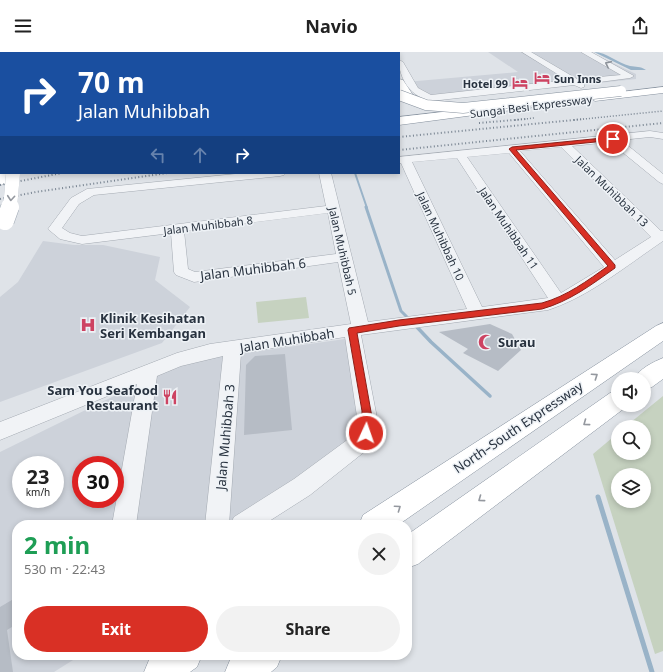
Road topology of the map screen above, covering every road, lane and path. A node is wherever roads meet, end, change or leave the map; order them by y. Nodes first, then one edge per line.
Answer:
1 (526, 52) edge
2 (585, 52) edge
3 (400, 64) edge
4 (577, 83) junction
5 (400, 84) edge
6 (663, 84) edge
7 (663, 87) edge
8 (663, 90) edge
9 (592, 91) junction
10 (400, 95) edge
11 (470, 104) junction
12 (526, 106) junction
13 (400, 111) edge
14 (400, 115) edge
15 (400, 121) edge
16 (662, 136) edge
17 (613, 139) junction
18 (564, 144) junction
19 (512, 149) junction
20 (460, 154) junction
21 (402, 160) edge
22 (270, 174) edge
23 (325, 174) edge
24 (5, 176) edge
25 (663, 180) edge
26 (334, 209) junction
27 (2, 226) edge
28 (177, 229) junction
29 (661, 236) edge
30 (345, 257) junction
31 (612, 266) junction
32 (558, 301) junction
33 (477, 313) junction
34 (357, 329) junction
35 (663, 331) edge
36 (233, 348) junction
37 (663, 367) edge
38 (148, 372) junction
39 (651, 376) edge
40 (611, 405) edge
41 (0, 431) edge
42 (125, 520) edge
43 (217, 520) edge
44 (250, 520) edge
45 (380, 520) edge
46 (412, 549) edge
47 (178, 660) edge
48 (259, 660) edge
49 (160, 672) edge
50 (242, 672) edge

1 - 4 street
4 -> 2 street
3 - 4 street
4 - 9 street
5 - 11 main road
6 - 9 main road, Sungai Besi Expressway
7 - 10 main road, bridge
8 - 12 main road, Sungai Besi Expressway
9 - 11 main road, Sungai Besi Expressway
11 - 13 main road, Sungai Besi Expressway
12 - 14 main road
12 - 15 main road, Sungai Besi Expressway
16 - 17 street
17 - 18 street
17 - 25 street
18 - 19 street
18 - 29 street, Jalan Muhibbah 13
19 - 20 street
19 - 31 street
20 - 21 street
20 - 32 street, Jalan Muhibbah 11
21 - 33 street, Jalan Muhibbah 10
22 - 28 street, Jalan Muhibbah 8
23 - 26 street, Jalan Muhibbah 5
24 -> 27 main road, bridge
26 - 28 street, Jalan Muhibbah 8
26 - 30 street, Jalan Muhibbah 5
28 - 30 street, Jalan Muhibbah 6
29 - 31 street, Jalan Muhibbah
30 - 34 street, Jalan Muhibbah 5
31 - 32 street, Jalan Muhibbah
32 - 33 street, Jalan Muhibbah
33 - 34 street, Jalan Muhibbah
34 - 36 street, Jalan Muhibbah
34 - 44 street, Jalan Muhibbah 5
45 -> 35 main road, North–South Expressway
36 - 38 street, Jalan Muhibbah
36 - 43 street, Jalan Muhibbah 3
37 - 39 main road
38 - 41 street, Jalan Muhibbah
38 - 42 street
40 -> 46 main road
47 - 49 main road
48 - 50 main road

